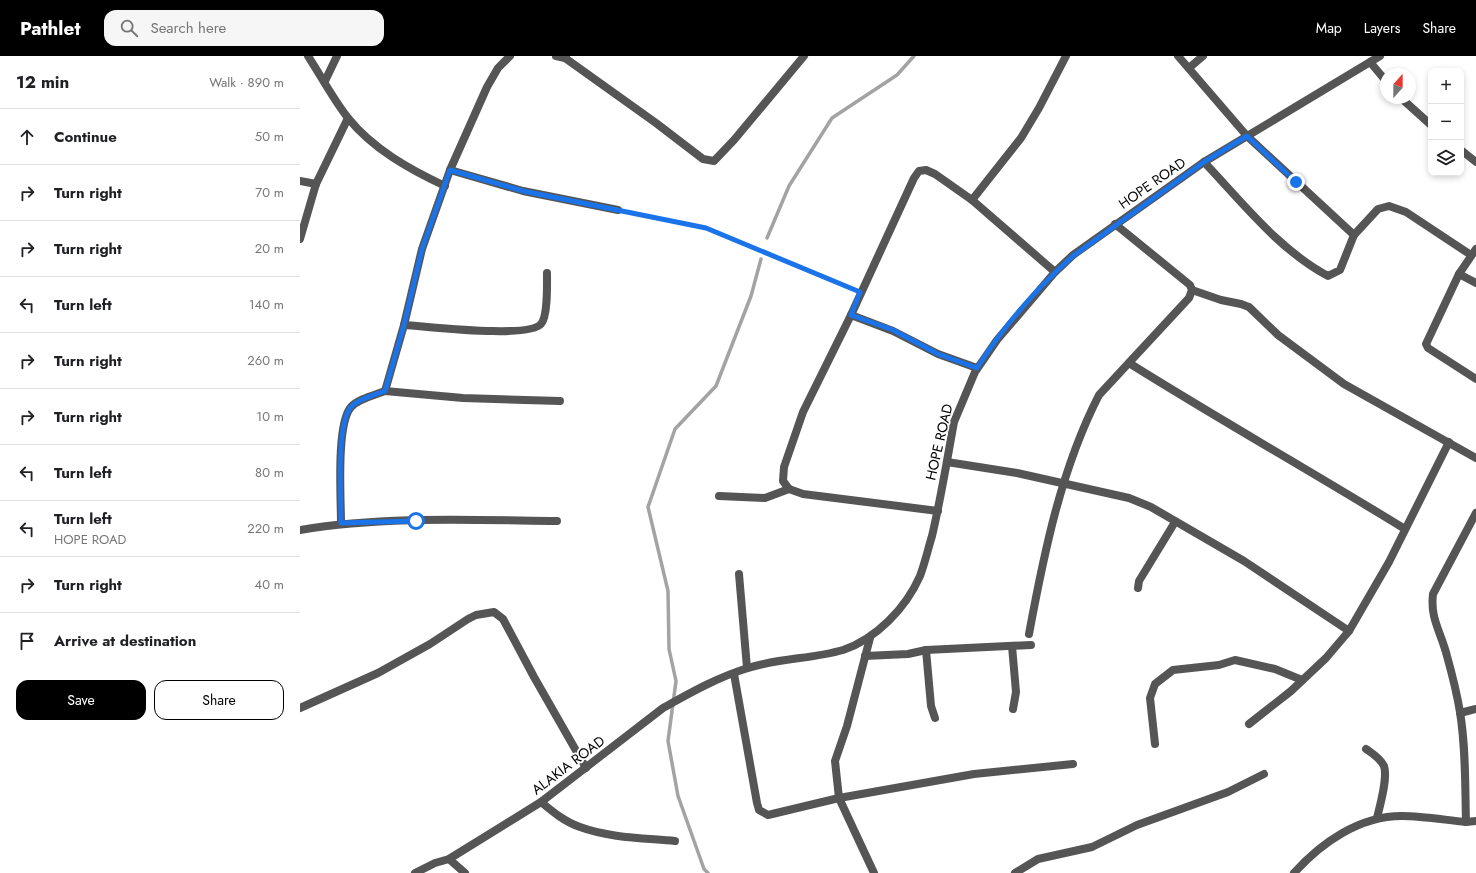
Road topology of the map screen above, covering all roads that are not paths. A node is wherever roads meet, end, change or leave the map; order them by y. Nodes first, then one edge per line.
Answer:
1 (308, 56) edge
2 (336, 56) edge
3 (510, 56) edge
4 (556, 56) edge
5 (804, 56) edge
6 (1066, 56) edge
7 (1178, 56) edge
8 (1203, 56) edge
9 (1380, 56) edge
10 (566, 57) edge
11 (1370, 62) junction
12 (1189, 68) junction
13 (1380, 74) edge
14 (324, 81) junction
15 (1408, 104) edge
16 (348, 118) junction
17 (1428, 122) edge
18 (1247, 136) junction
19 (1464, 152) edge
20 (1204, 162) junction
21 (1476, 162) edge
22 (450, 170) junction
23 (300, 181) edge
24 (316, 184) junction
25 (445, 186) junction
26 (972, 200) junction
27 (618, 210) road end
28 (1115, 224) junction
29 (1354, 235) junction
30 (300, 239) edge
31 (1473, 252) edge
32 (1055, 272) junction
33 (547, 273) dead end
34 (1459, 274) junction
35 (1476, 283) edge
36 (1192, 290) junction
37 (851, 315) junction
38 (404, 325) junction
39 (1129, 363) junction
40 (977, 368) junction
41 (1476, 379) edge
42 (385, 391) junction
43 (560, 400) dead end
44 (1449, 442) junction
45 (1476, 458) edge
46 (947, 462) junction
47 (1063, 483) junction
48 (789, 489) junction
49 (719, 496) dead end
50 (938, 511) junction
51 (1476, 513) edge
52 (557, 521) dead end
53 (1176, 522) junction
54 (341, 523) junction
55 (1405, 528) junction
56 (300, 530) edge
57 (738, 574) dead end
58 (1138, 588) dead end
59 (1349, 631) junction
60 (1029, 634) dead end
61 (870, 638) junction
62 (1031, 645) dead end
63 (1012, 646) junction
64 (926, 650) junction
65 (865, 656) junction
66 (747, 668) junction
67 (734, 674) junction
68 (1302, 680) junction
69 (300, 708) edge
70 (1013, 709) dead end
71 (1476, 709) edge
72 (1460, 713) junction
73 (935, 718) dead end
74 (1249, 724) dead end
75 (1155, 744) dead end
76 (1366, 749) dead end
77 (1073, 764) dead end
78 (586, 768) junction
79 (1264, 774) dead end
80 (839, 798) junction
81 (541, 802) junction
82 (1377, 818) junction
83 (1476, 821) edge
84 (1466, 822) junction
85 (675, 840) dead end
86 (449, 860) junction
87 (415, 873) edge
88 (466, 873) edge
89 (874, 873) edge
90 (1015, 873) edge
91 (1294, 873) edge

1 - 14 street
2 - 14 street
3 - 22 street
4 - 10 street
5 - 10 street
6 - 26 street
7 - 12 street
8 - 12 street
9 - 11 street, HOPE ROAD
11 - 13 street
11 - 18 street, HOPE ROAD
12 - 18 street
14 - 16 street
15 - 17 street
16 - 24 street
16 - 25 street
18 - 20 street, HOPE ROAD
18 - 29 street
19 - 21 street
20 - 28 street, HOPE ROAD
20 - 29 street
22 - 25 street
22 - 27 street
23 - 24 street
24 - 30 street
25 - 38 street
26 - 32 street
26 - 37 street
28 - 32 street, HOPE ROAD
28 - 36 street
29 - 31 street
31 - 34 street
32 - 40 street, HOPE ROAD
33 - 38 street
34 - 35 street
34 - 41 street
36 - 39 street
36 - 44 street
37 - 40 street
37 - 48 street
38 - 42 street
39 - 47 street
39 - 55 street
40 - 46 street, HOPE ROAD
42 - 43 street
42 - 54 street
44 - 45 street
44 - 55 street
46 - 47 street
46 - 50 street, HOPE ROAD
47 - 53 street
47 - 60 street
48 - 49 street
48 - 50 street
50 - 61 street, HOPE ROAD
51 - 72 street
52 - 54 street
53 - 58 street
53 - 59 street
54 - 56 street
55 - 59 street
57 - 66 street
59 - 68 street
61 - 65 street
61 - 66 street, HOPE ROAD
62 - 63 street
63 - 64 street
63 - 70 street
64 - 65 street
64 - 73 street
65 - 80 street
66 - 67 street, HOPE ROAD
67 - 78 street, ALAKIA ROAD
67 - 80 street
68 - 74 street
68 - 75 street
69 - 78 street
71 - 72 street
72 - 84 street
76 - 82 street
77 - 80 street
78 - 81 street, ALAKIA ROAD
79 - 90 street
80 - 89 street
81 - 85 street
81 - 86 street, ALAKIA ROAD
82 - 84 street
82 - 91 street
83 - 84 street
86 - 87 street, ALAKIA ROAD
86 - 88 street

